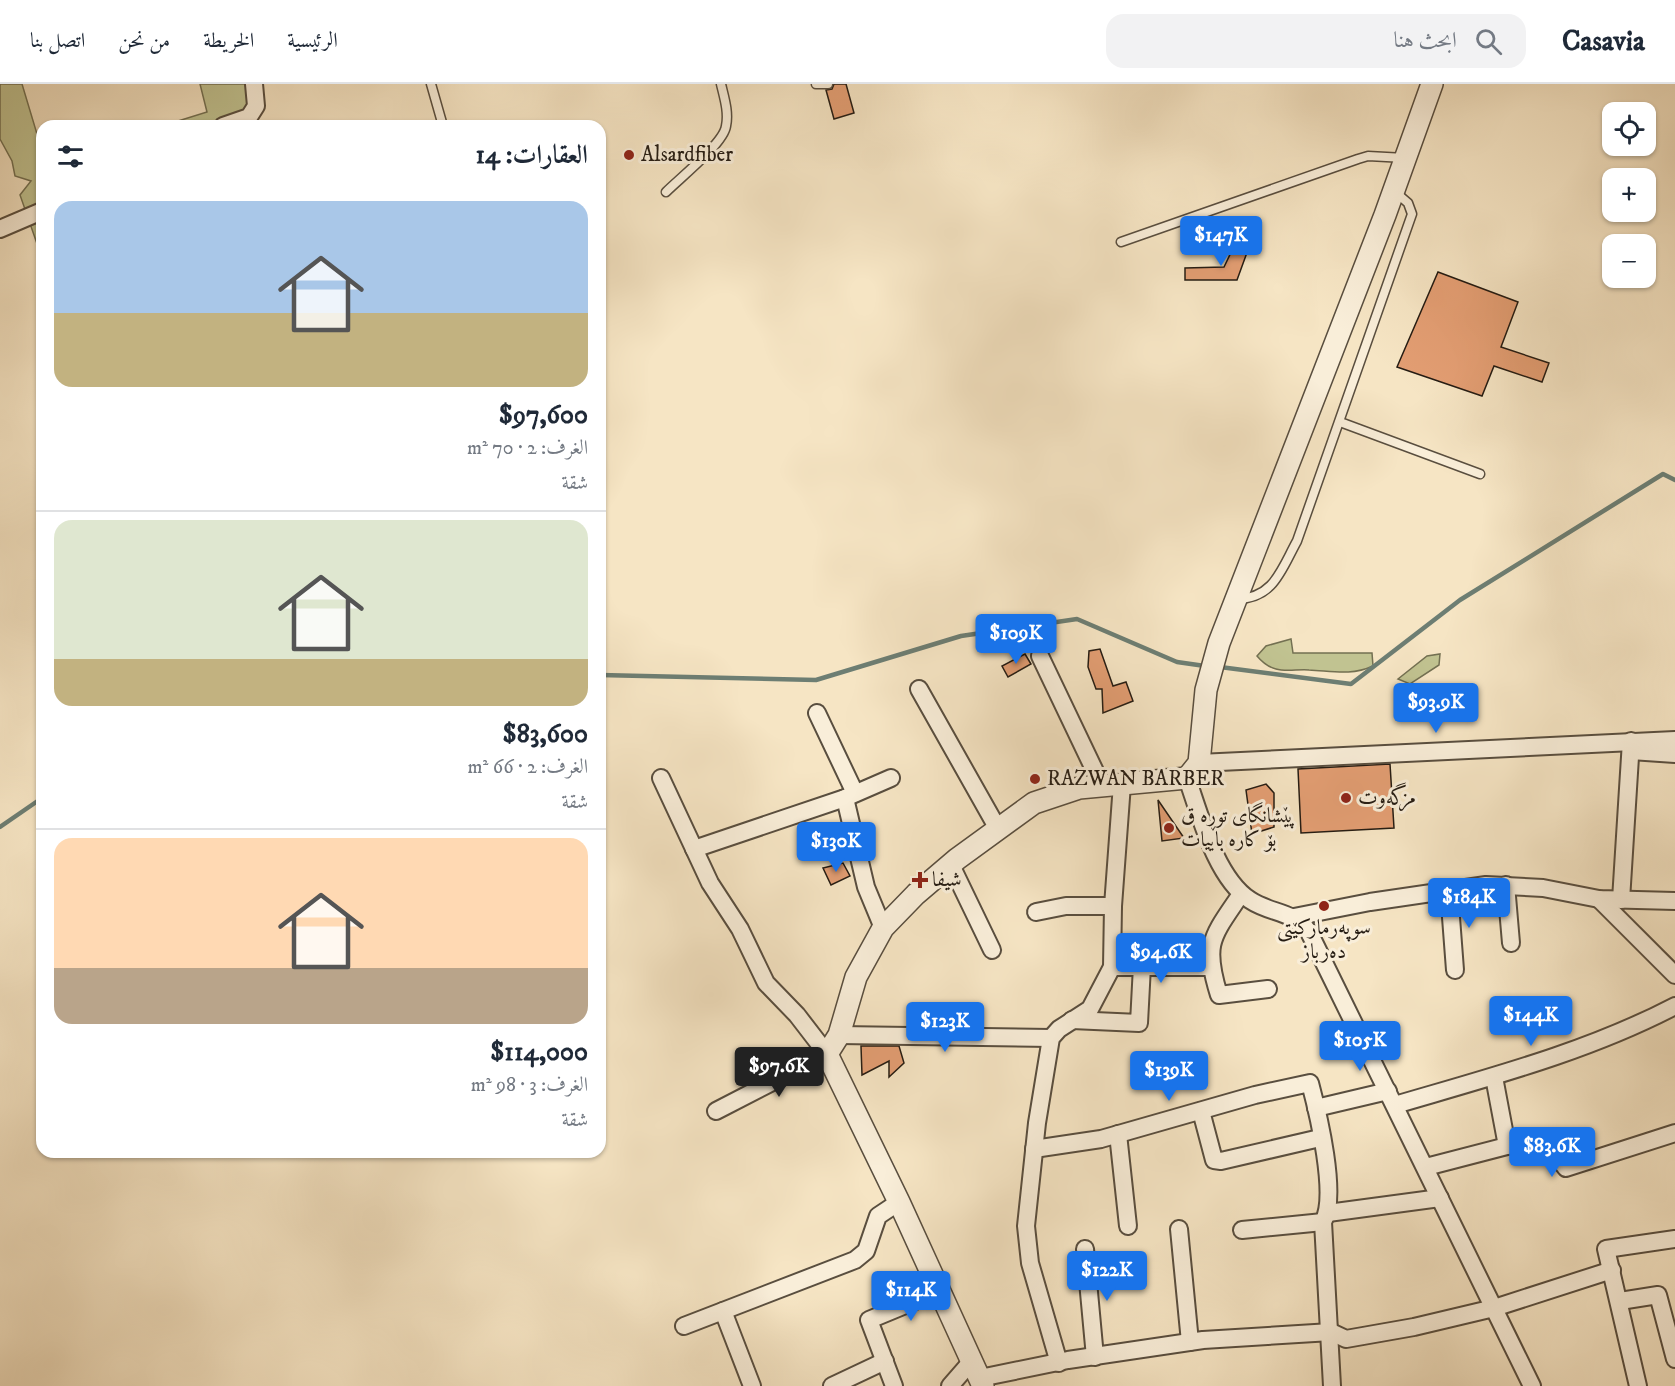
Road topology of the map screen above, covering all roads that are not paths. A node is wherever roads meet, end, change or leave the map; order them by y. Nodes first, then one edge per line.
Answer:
1 (254, 84) edge
2 (431, 84) edge
3 (721, 84) edge
4 (816, 84) edge
5 (828, 84) edge
6 (1432, 84) edge
7 (251, 120) edge
8 (441, 120) edge
9 (1406, 158) junction
10 (1394, 190) junction
11 (666, 192) dead end
12 (36, 214) edge
13 (0, 229) edge
14 (1121, 242) dead end
15 (1340, 422) junction
16 (1480, 474) dead end
17 (1237, 599) junction
18 (1040, 656) dead end
19 (919, 689) dead end
20 (817, 714) dead end
21 (1675, 740) edge
22 (1631, 746) junction
23 (1675, 754) edge
24 (1193, 771) junction
25 (661, 778) dead end
26 (891, 778) dead end
27 (1112, 785) junction
28 (850, 796) junction
29 (998, 829) junction
30 (694, 849) junction
31 (951, 865) junction
32 (1506, 885) junction
33 (1449, 891) junction
34 (1241, 894) junction
35 (1599, 899) junction
36 (1621, 900) junction
37 (1675, 901) edge
38 (1113, 906) junction
39 (1036, 912) dead end
40 (1294, 917) junction
41 (883, 928) junction
42 (1511, 943) dead end
43 (992, 950) dead end
44 (1142, 966) junction
45 (1112, 967) junction
46 (1211, 967) junction
47 (1455, 970) dead end
48 (1675, 975) edge
49 (1268, 989) dead end
50 (1675, 1006) edge
51 (1072, 1020) junction
52 (839, 1035) junction
53 (1051, 1038) junction
54 (826, 1054) junction
55 (1494, 1077) junction
56 (1392, 1098) junction
57 (1316, 1108) junction
58 (716, 1111) dead end
59 (1201, 1111) junction
60 (1675, 1133) edge
61 (1118, 1134) junction
62 (1320, 1138) junction
63 (1507, 1146) junction
64 (1034, 1149) junction
65 (1426, 1167) junction
66 (1440, 1198) junction
67 (899, 1202) junction
68 (1326, 1218) junction
69 (1128, 1226) dead end
70 (1179, 1228) dead end
71 (1242, 1230) dead end
72 (1675, 1239) edge
73 (1085, 1249) dead end
74 (1612, 1270) junction
75 (939, 1292) junction
76 (1620, 1300) junction
77 (1494, 1308) junction
78 (723, 1311) junction
79 (684, 1326) dead end
80 (1331, 1332) junction
81 (1190, 1342) junction
82 (1095, 1357) junction
83 (1675, 1359) edge
84 (885, 1361) junction
85 (1059, 1363) junction
86 (978, 1376) edge
87 (752, 1386) edge
88 (832, 1386) edge
89 (894, 1386) edge
90 (950, 1386) edge
91 (1332, 1386) edge
92 (1532, 1386) edge
93 (1638, 1386) edge

1 - 7 street
2 - 8 lane
3 - 11 lane
4 - 5 lane
6 - 9 street
9 - 10 street
9 - 14 lane
10 - 15 lane
10 - 17 street
12 - 13 street
15 - 16 lane
15 - 17 lane
17 - 24 street
18 - 27 street
19 - 29 street
20 - 28 street
21 - 22 street
22 - 23 street
22 - 24 street
22 - 36 street
24 - 27 street
24 - 34 street
25 - 30 street
26 - 28 street
27 - 29 street
27 - 38 street
28 - 30 street
28 - 41 street
29 - 31 street
30 - 54 street
31 - 41 street
31 - 43 street
32 - 33 street
32 - 35 street
32 - 42 street
33 - 40 street
33 - 47 street
34 - 40 street
34 - 46 street
35 - 36 street
35 - 48 street
36 - 37 street
38 - 39 street
38 - 45 street
40 - 56 street
41 - 52 street
44 - 45 street
44 - 46 street
44 - 51 street
45 - 51 street
46 - 49 street
50 - 55 street
51 - 53 street
52 - 53 street
52 - 54 street
53 - 64 street
54 - 58 street
54 - 67 street
55 - 56 street
55 - 63 street
56 - 57 street
56 - 65 street
57 - 59 street
57 - 62 street
59 - 61 street
59 - 62 street
60 - 63 street
61 - 64 street
61 - 69 street
62 - 68 street
63 - 65 street
64 - 85 street
65 - 66 street
66 - 68 street
66 - 77 street
67 - 75 street
67 - 78 street
68 - 71 street
68 - 80 street
70 - 81 street
72 - 74 street
73 - 82 street
74 - 76 street
74 - 77 street
75 - 84 street
75 - 86 street
76 - 83 street
76 - 93 street
77 - 80 street
77 - 92 street
78 - 79 street
78 - 87 street
80 - 81 street
80 - 91 street
81 - 82 street
82 - 85 street
84 - 88 street
84 - 89 street
85 - 86 street
86 - 90 street

